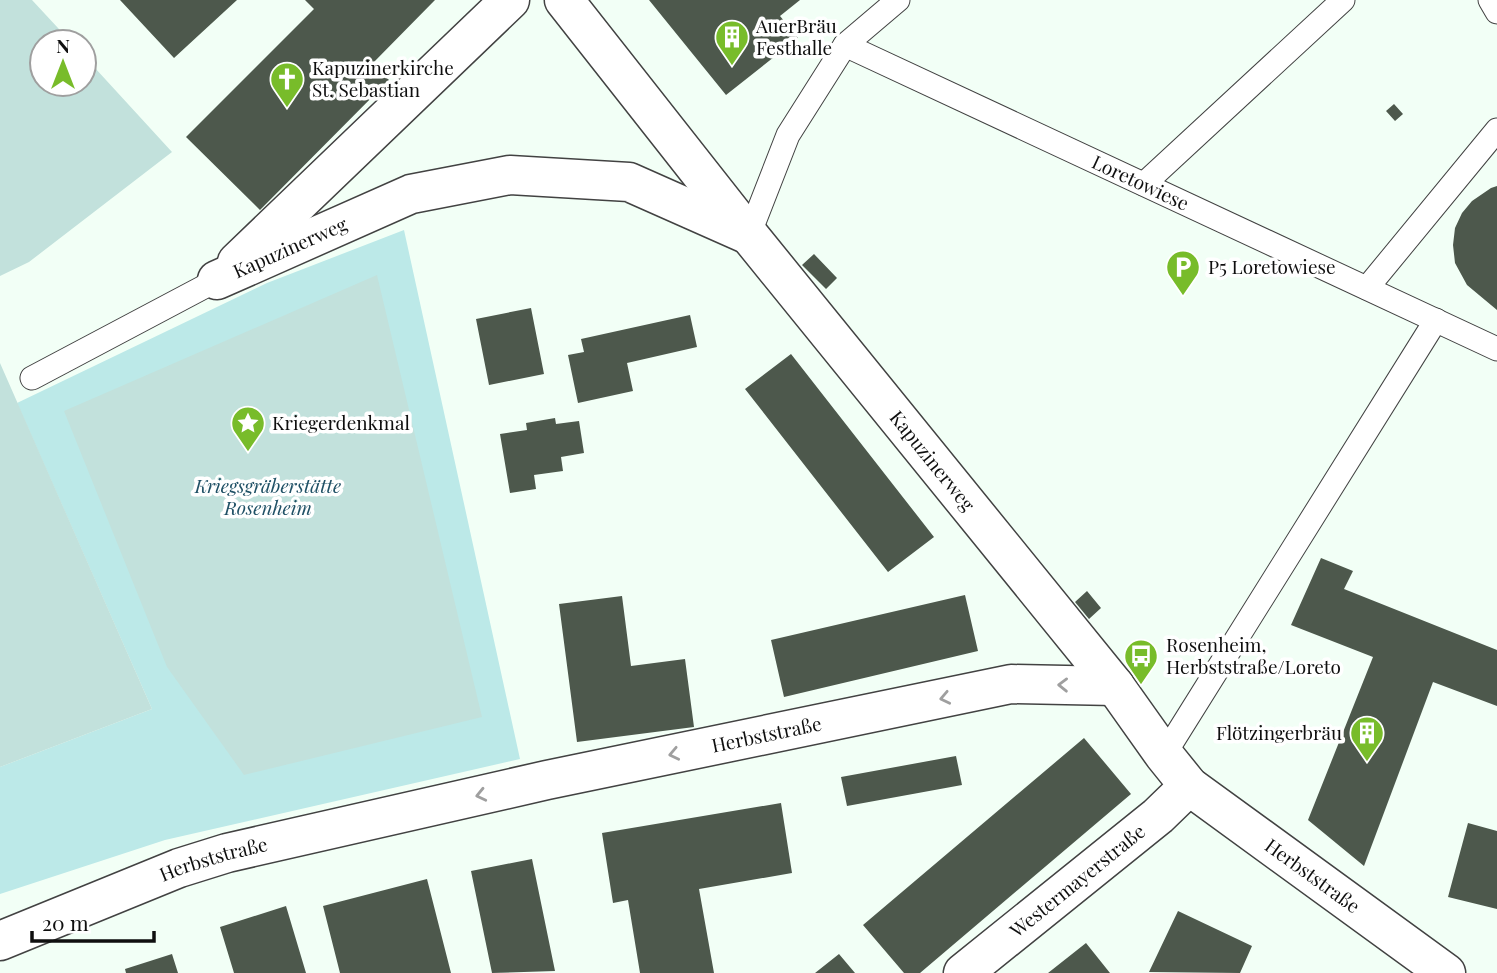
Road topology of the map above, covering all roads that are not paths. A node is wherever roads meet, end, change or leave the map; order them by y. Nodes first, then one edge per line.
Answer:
1 (510, 0) edge
2 (564, 0) edge
3 (898, 0) edge
4 (1343, 0) edge
5 (1490, 0) edge
6 (1497, 12) edge
7 (845, 45) junction
8 (1497, 130) edge
9 (1144, 184) junction
10 (749, 235) junction
11 (217, 280) junction
12 (1367, 288) junction
13 (1436, 320) junction
14 (1497, 349) edge
15 (32, 378) dead end
16 (1115, 686) junction
17 (1164, 755) junction
18 (1189, 786) junction
19 (0, 941) edge
20 (963, 973) edge
21 (1446, 973) edge

1 - 11 street, Kapuzinerweg
2 - 10 street, Kapuzinerweg
3 - 7 lane
4 - 9 lane
5 - 6 lane
7 - 9 lane, Loretowiese
7 - 10 lane
8 - 12 lane
9 - 12 lane, Loretowiese
10 - 11 street, Kapuzinerweg
10 - 16 street, Kapuzinerweg
11 - 15 lane
12 - 13 lane, Loretowiese
13 - 14 lane, Loretowiese
13 - 17 lane
16 - 17 street, Herbststraße
16 -> 19 street, Herbststraße
17 - 18 street, Herbststraße
18 - 20 street, Westermayerstraße
18 - 21 street, Herbststraße

